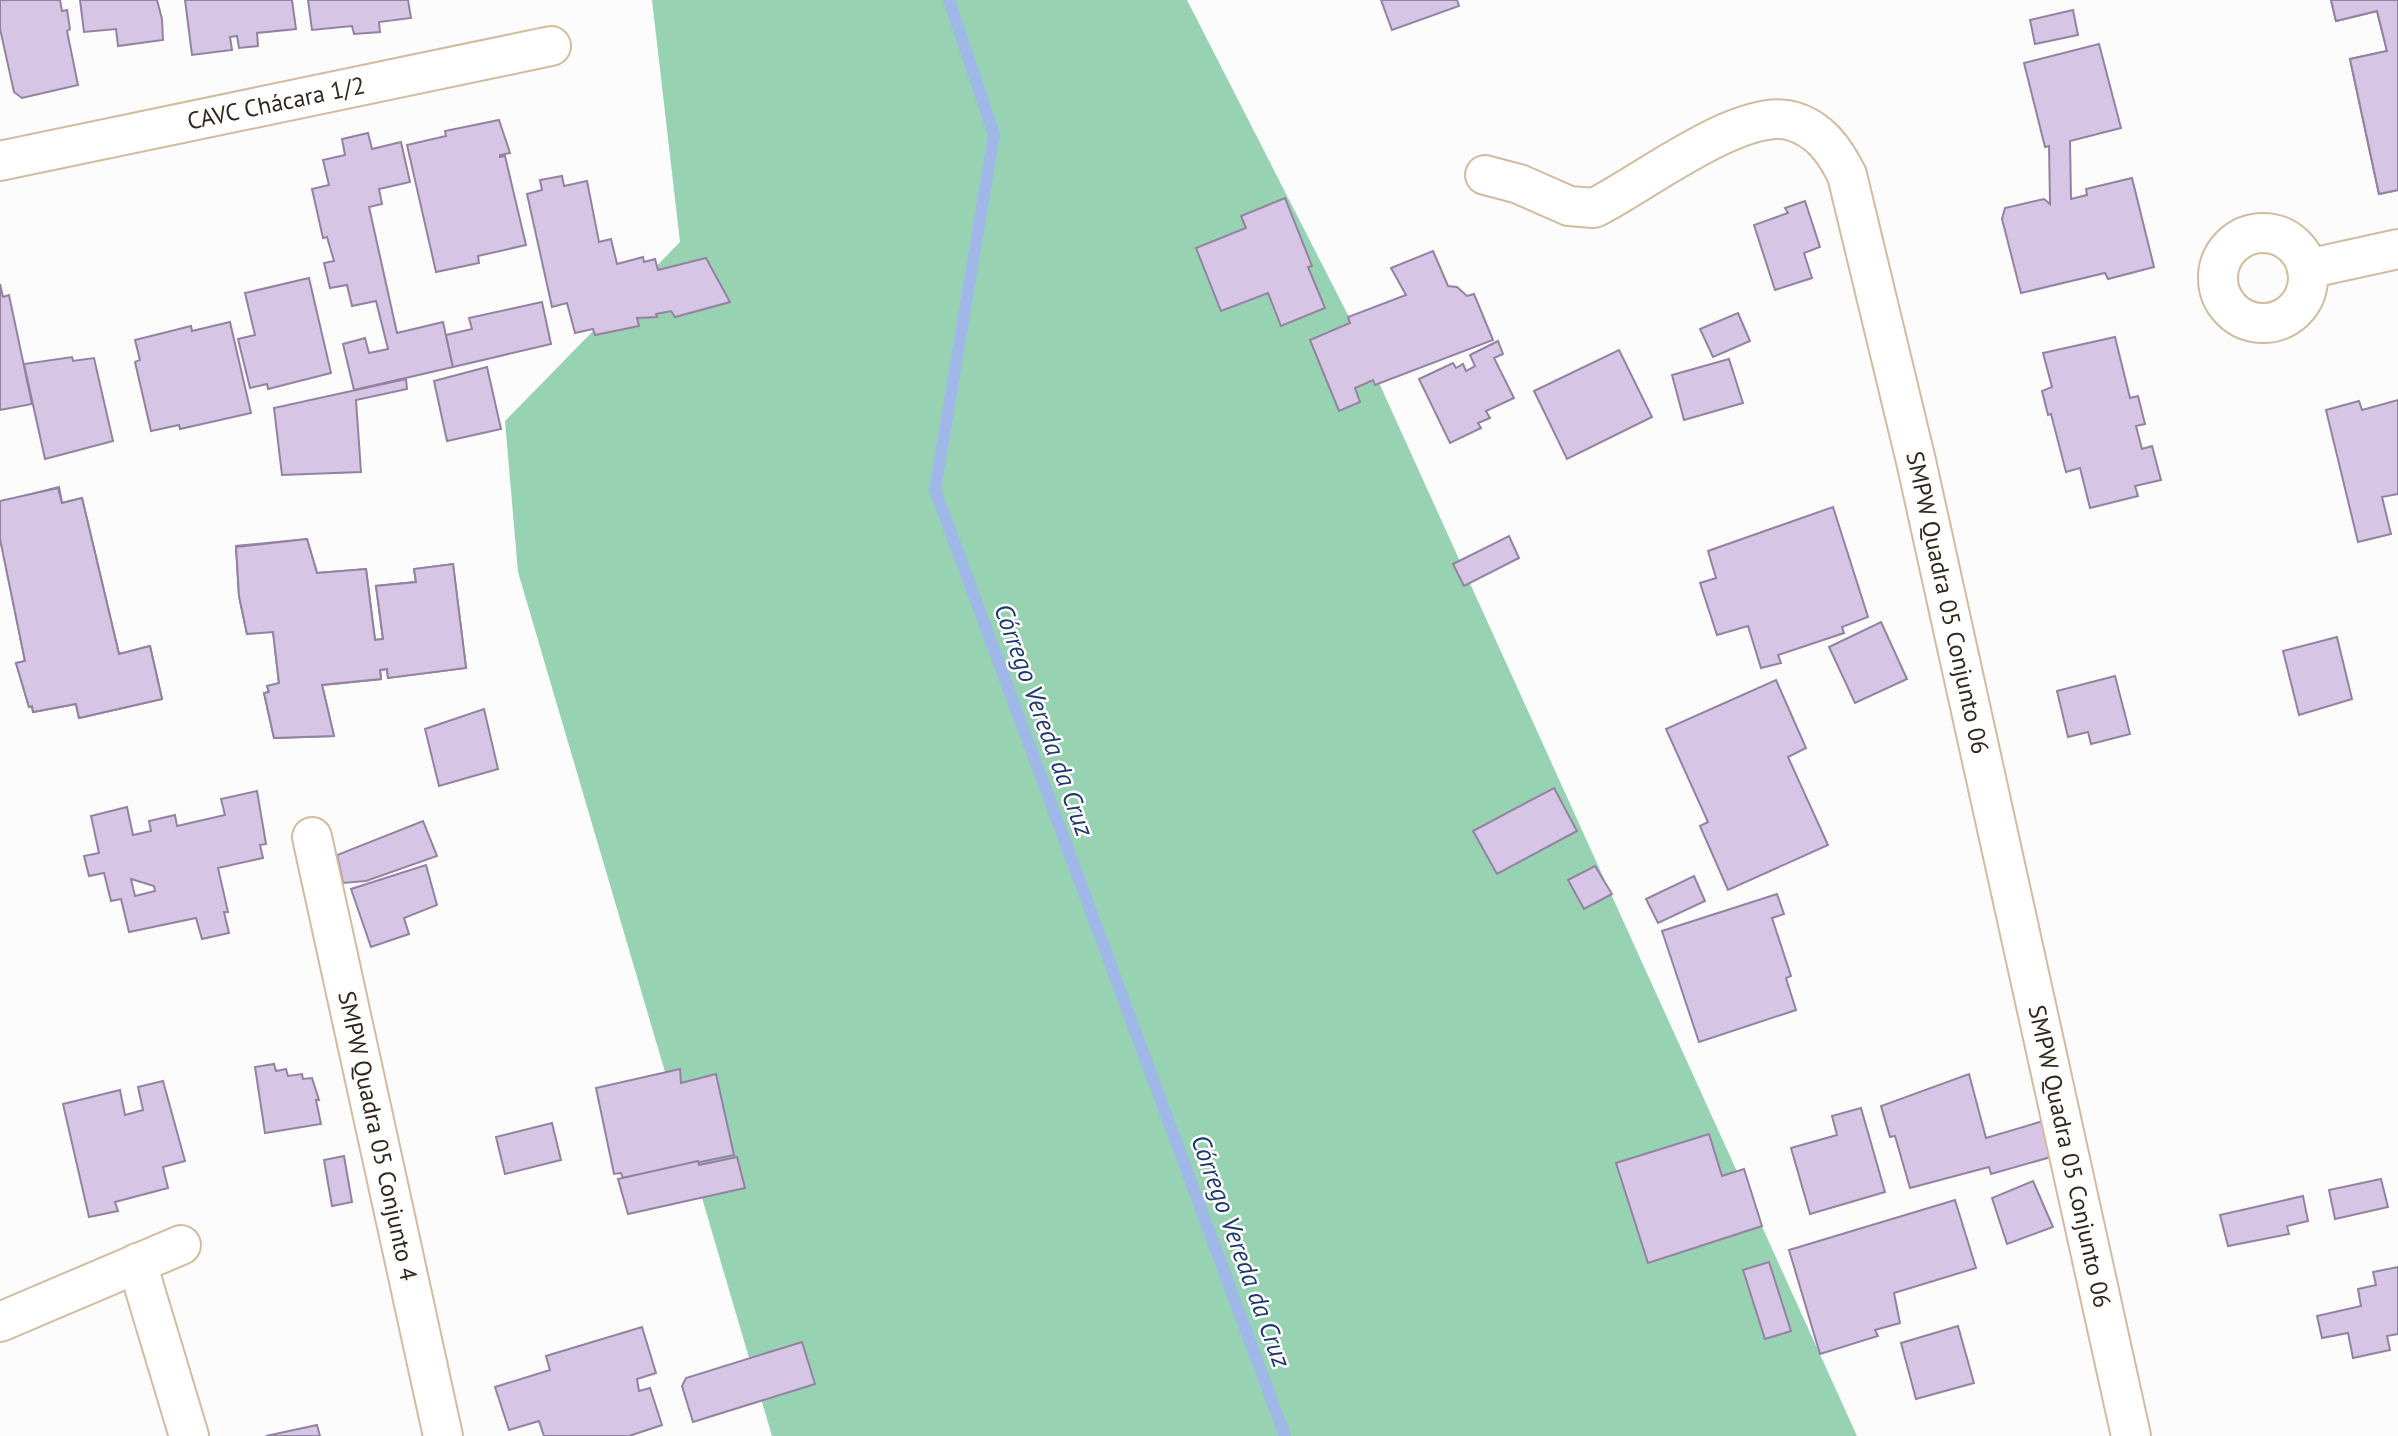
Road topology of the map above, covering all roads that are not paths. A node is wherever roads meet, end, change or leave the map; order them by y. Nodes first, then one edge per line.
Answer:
1 (551, 46) dead end
2 (0, 161) edge
3 (1486, 175) dead end
4 (2398, 248) edge
5 (2307, 269) junction
6 (312, 837) dead end
7 (181, 1245) dead end
8 (137, 1263) junction
9 (0, 1322) edge
10 (189, 1436) edge
11 (443, 1436) edge
12 (2131, 1436) edge

1 - 2 street, CAVC Chácara 1/2
3 - 12 street, SMPW Quadra 05 Conjunto 06
4 - 5 street
5 - 5 street
6 - 11 street, SMPW Quadra 05 Conjunto 4
7 - 8 street
8 - 9 street
8 - 10 street

